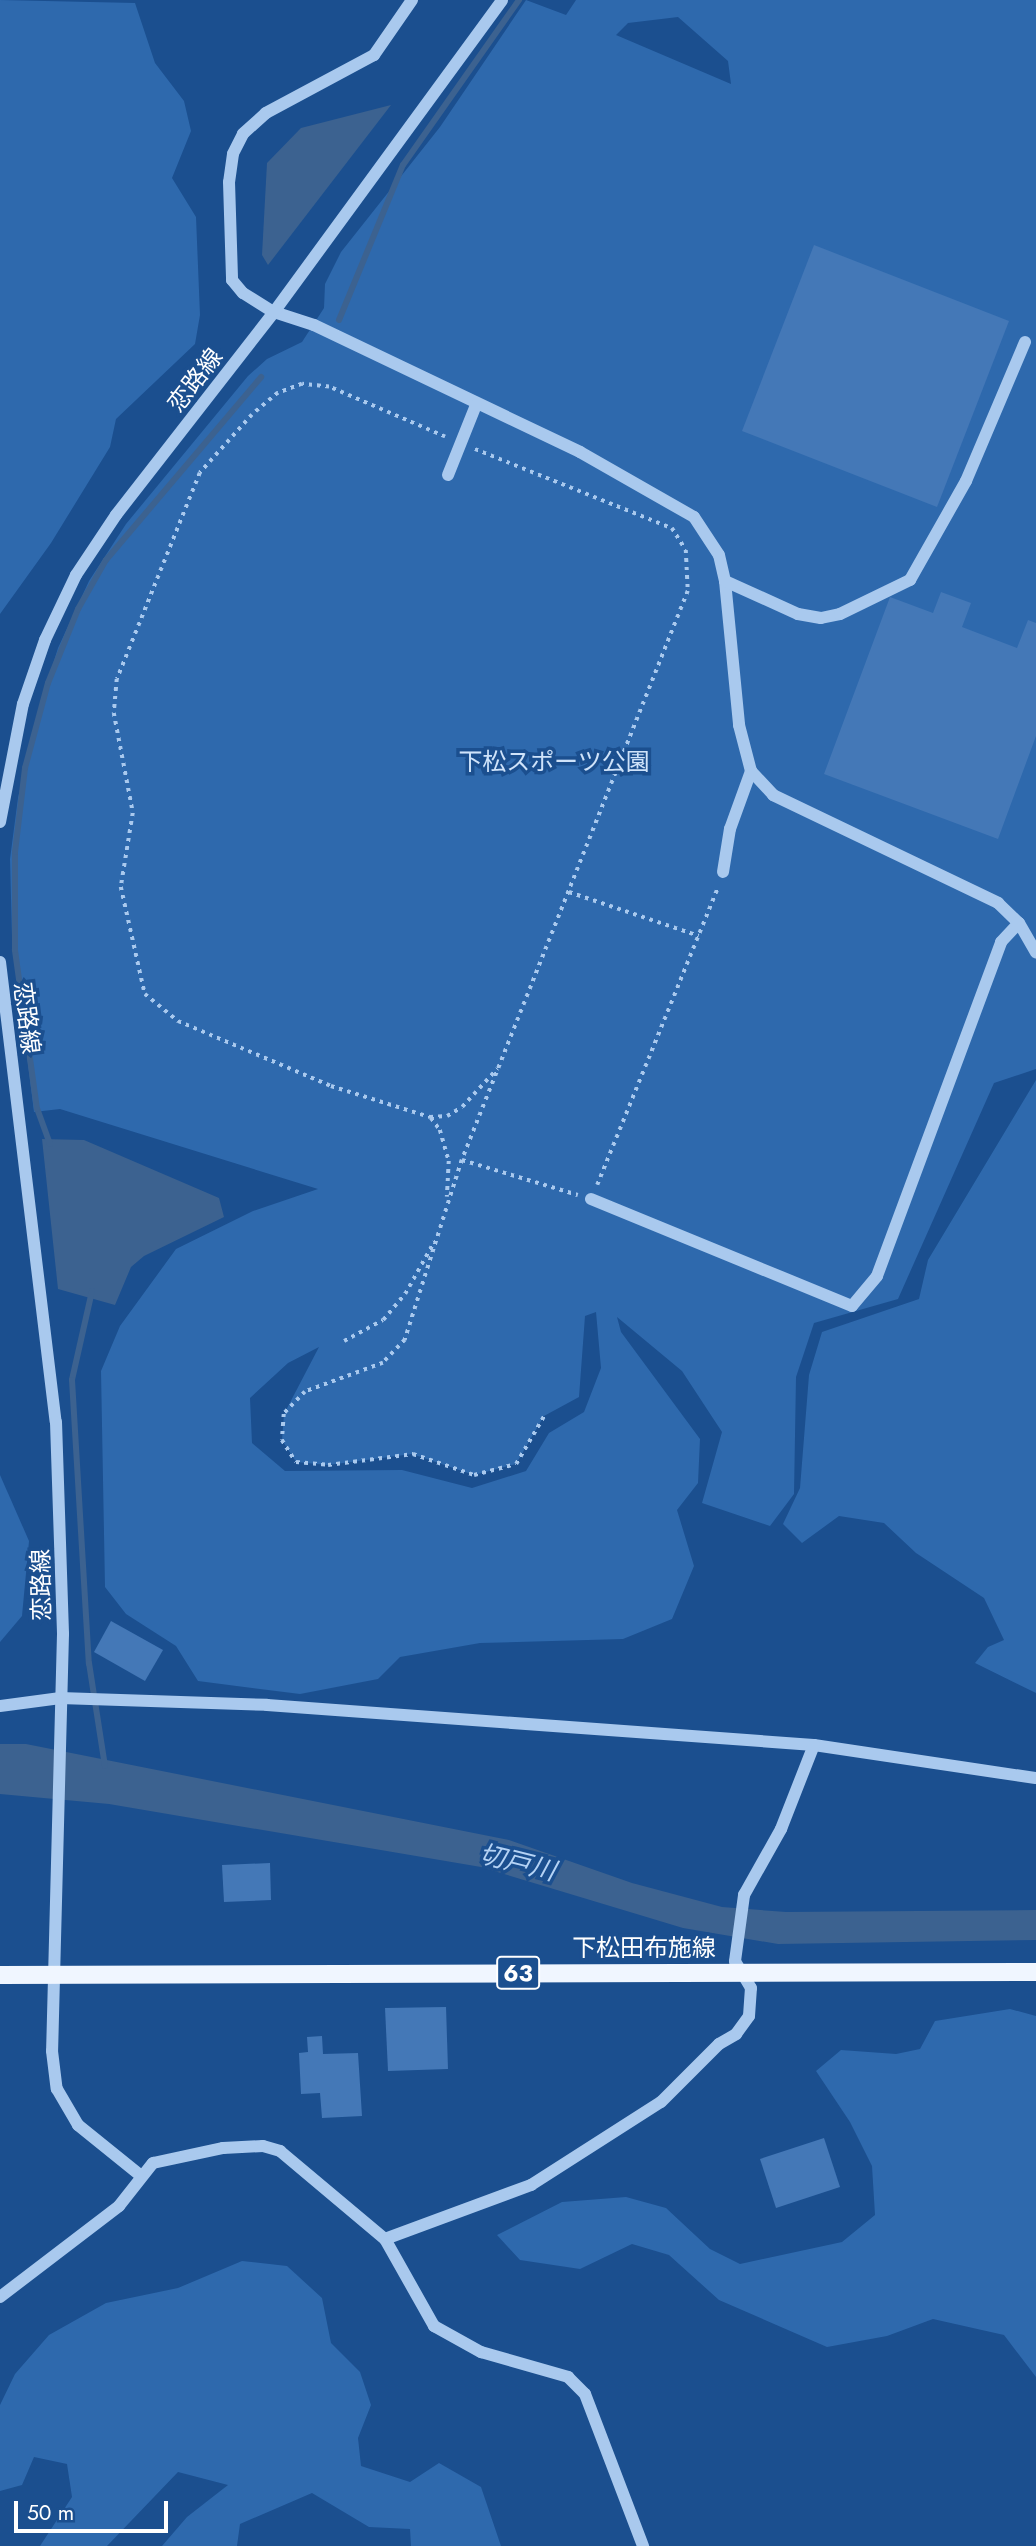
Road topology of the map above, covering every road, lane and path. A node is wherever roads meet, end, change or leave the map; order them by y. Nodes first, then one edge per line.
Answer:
1 (412, 0) edge
2 (502, 0) edge
3 (274, 312) junction
4 (1025, 342) dead end
5 (477, 405) junction
6 (461, 444) junction
7 (448, 475) dead end
8 (725, 581) junction
9 (751, 771) junction
10 (0, 822) edge
11 (723, 872) joint
12 (569, 891) junction
13 (1019, 923) junction
14 (699, 936) junction
15 (1036, 952) edge
16 (0, 962) edge
17 (497, 1069) junction
18 (430, 1117) junction
19 (462, 1160) junction
20 (591, 1199) junction
21 (446, 1203) junction
22 (437, 1237) junction
23 (344, 1341) dead end
24 (544, 1416) dead end
25 (60, 1698) junction
26 (0, 1706) edge
27 (814, 1745) junction
28 (1036, 1778) edge
29 (1036, 1972) edge
30 (740, 1973) junction
31 (54, 1974) junction
32 (0, 1975) edge
33 (140, 2175) junction
34 (385, 2239) junction
35 (0, 2297) edge
36 (643, 2546) edge

1 - 3 street
2 - 3 street, 恋路線
3 - 5 street
3 - 10 street, 恋路線
4 - 8 street
5 - 6 street
5 - 8 street
6 - 7 street
6 - 12 path
6 - 18 path
8 - 9 street
9 - 11 street
9 - 13 street
11 - 14 path
12 - 14 path
12 - 17 path
13 - 15 street
13 - 20 street
14 - 20 path
16 - 25 street, 恋路線
17 - 18 path
17 - 19 path
18 - 21 path
19 - 20 path
19 - 21 path
21 - 22 path
22 - 23 path
22 - 24 path
25 - 26 street
25 - 27 street
25 - 31 street, 恋路線
27 - 28 street
27 - 30 street
29 - 30 main road, 下松田布施線 / 63
30 - 31 main road, 下松田布施線 / 63
30 - 34 street
31 - 32 main road, 下松田布施線 / 63
31 - 33 street, 恋路線
33 - 34 street
33 - 35 street
34 - 36 street

